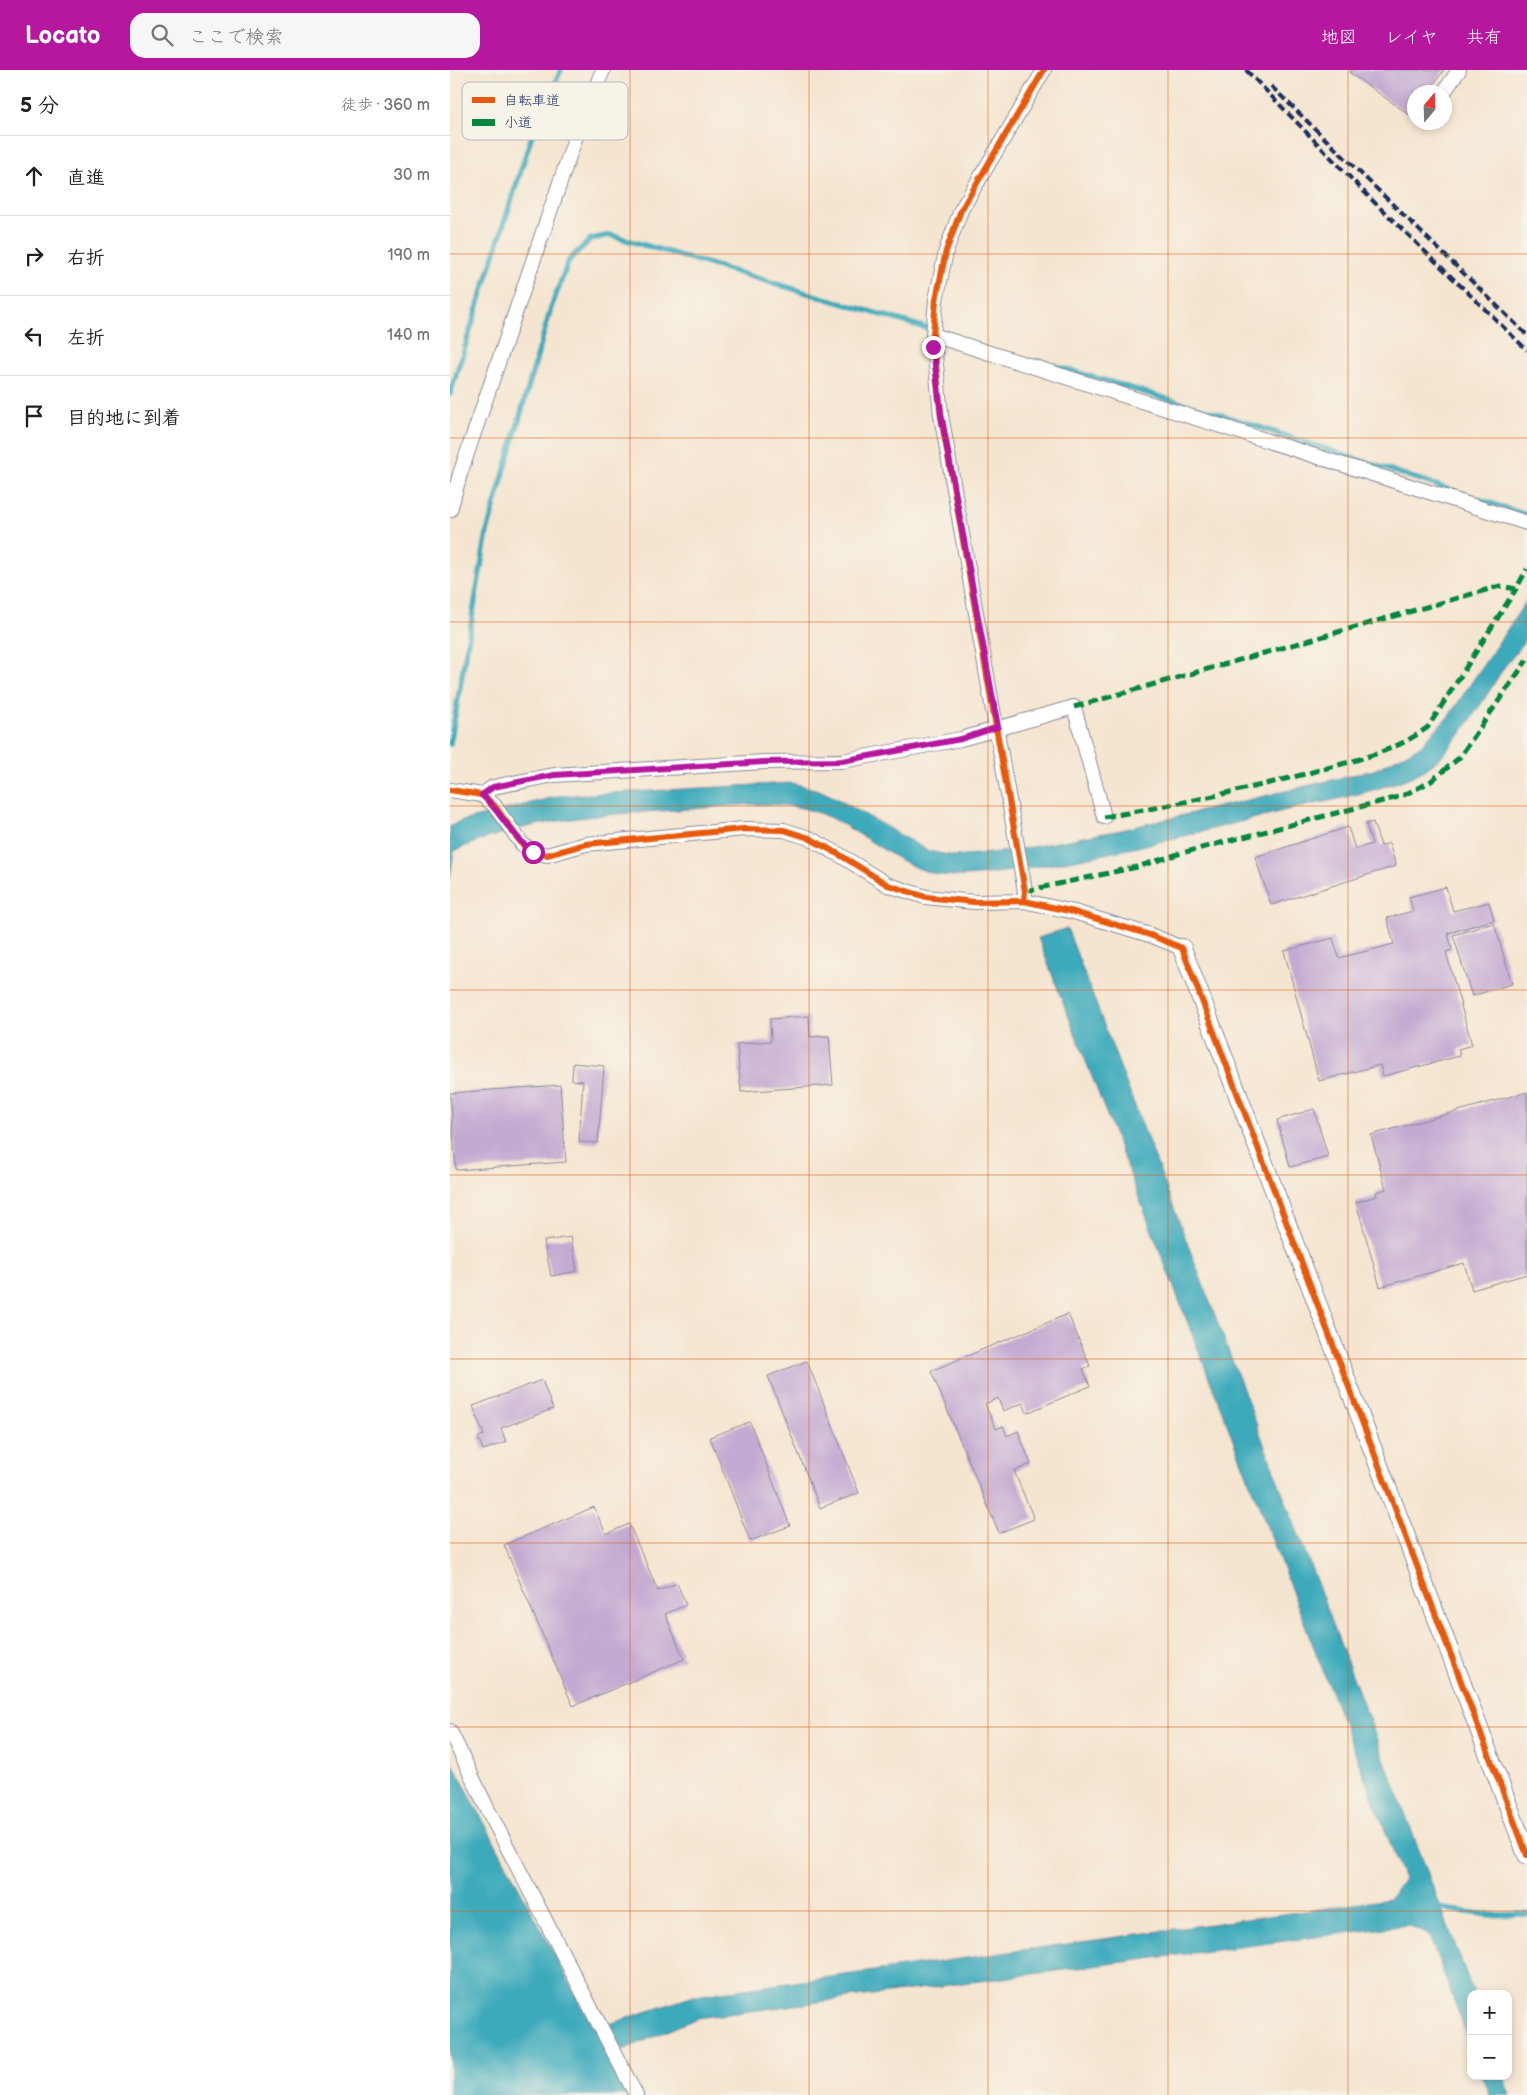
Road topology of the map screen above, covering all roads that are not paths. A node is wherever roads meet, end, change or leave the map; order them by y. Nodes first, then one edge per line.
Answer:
1 (603, 70) edge
2 (1044, 70) edge
3 (1459, 70) edge
4 (598, 82) edge
5 (1449, 85) edge
6 (575, 140) edge
7 (933, 335) junction
8 (450, 510) edge
9 (1527, 522) edge
10 (998, 727) junction
11 (457, 791) edge
12 (482, 795) junction
13 (1104, 816) dead end
14 (1024, 900) junction
15 (1182, 948) joint
16 (450, 1731) edge
17 (1527, 1855) edge
18 (636, 2095) edge

1 - 4 street
2 - 7 street
3 - 5 street
6 - 8 street
7 - 9 street
7 - 10 street
10 - 12 street
10 - 13 street
10 - 14 street
11 - 12 street
12 - 14 street
14 - 15 street
15 - 17 street
16 - 18 street

